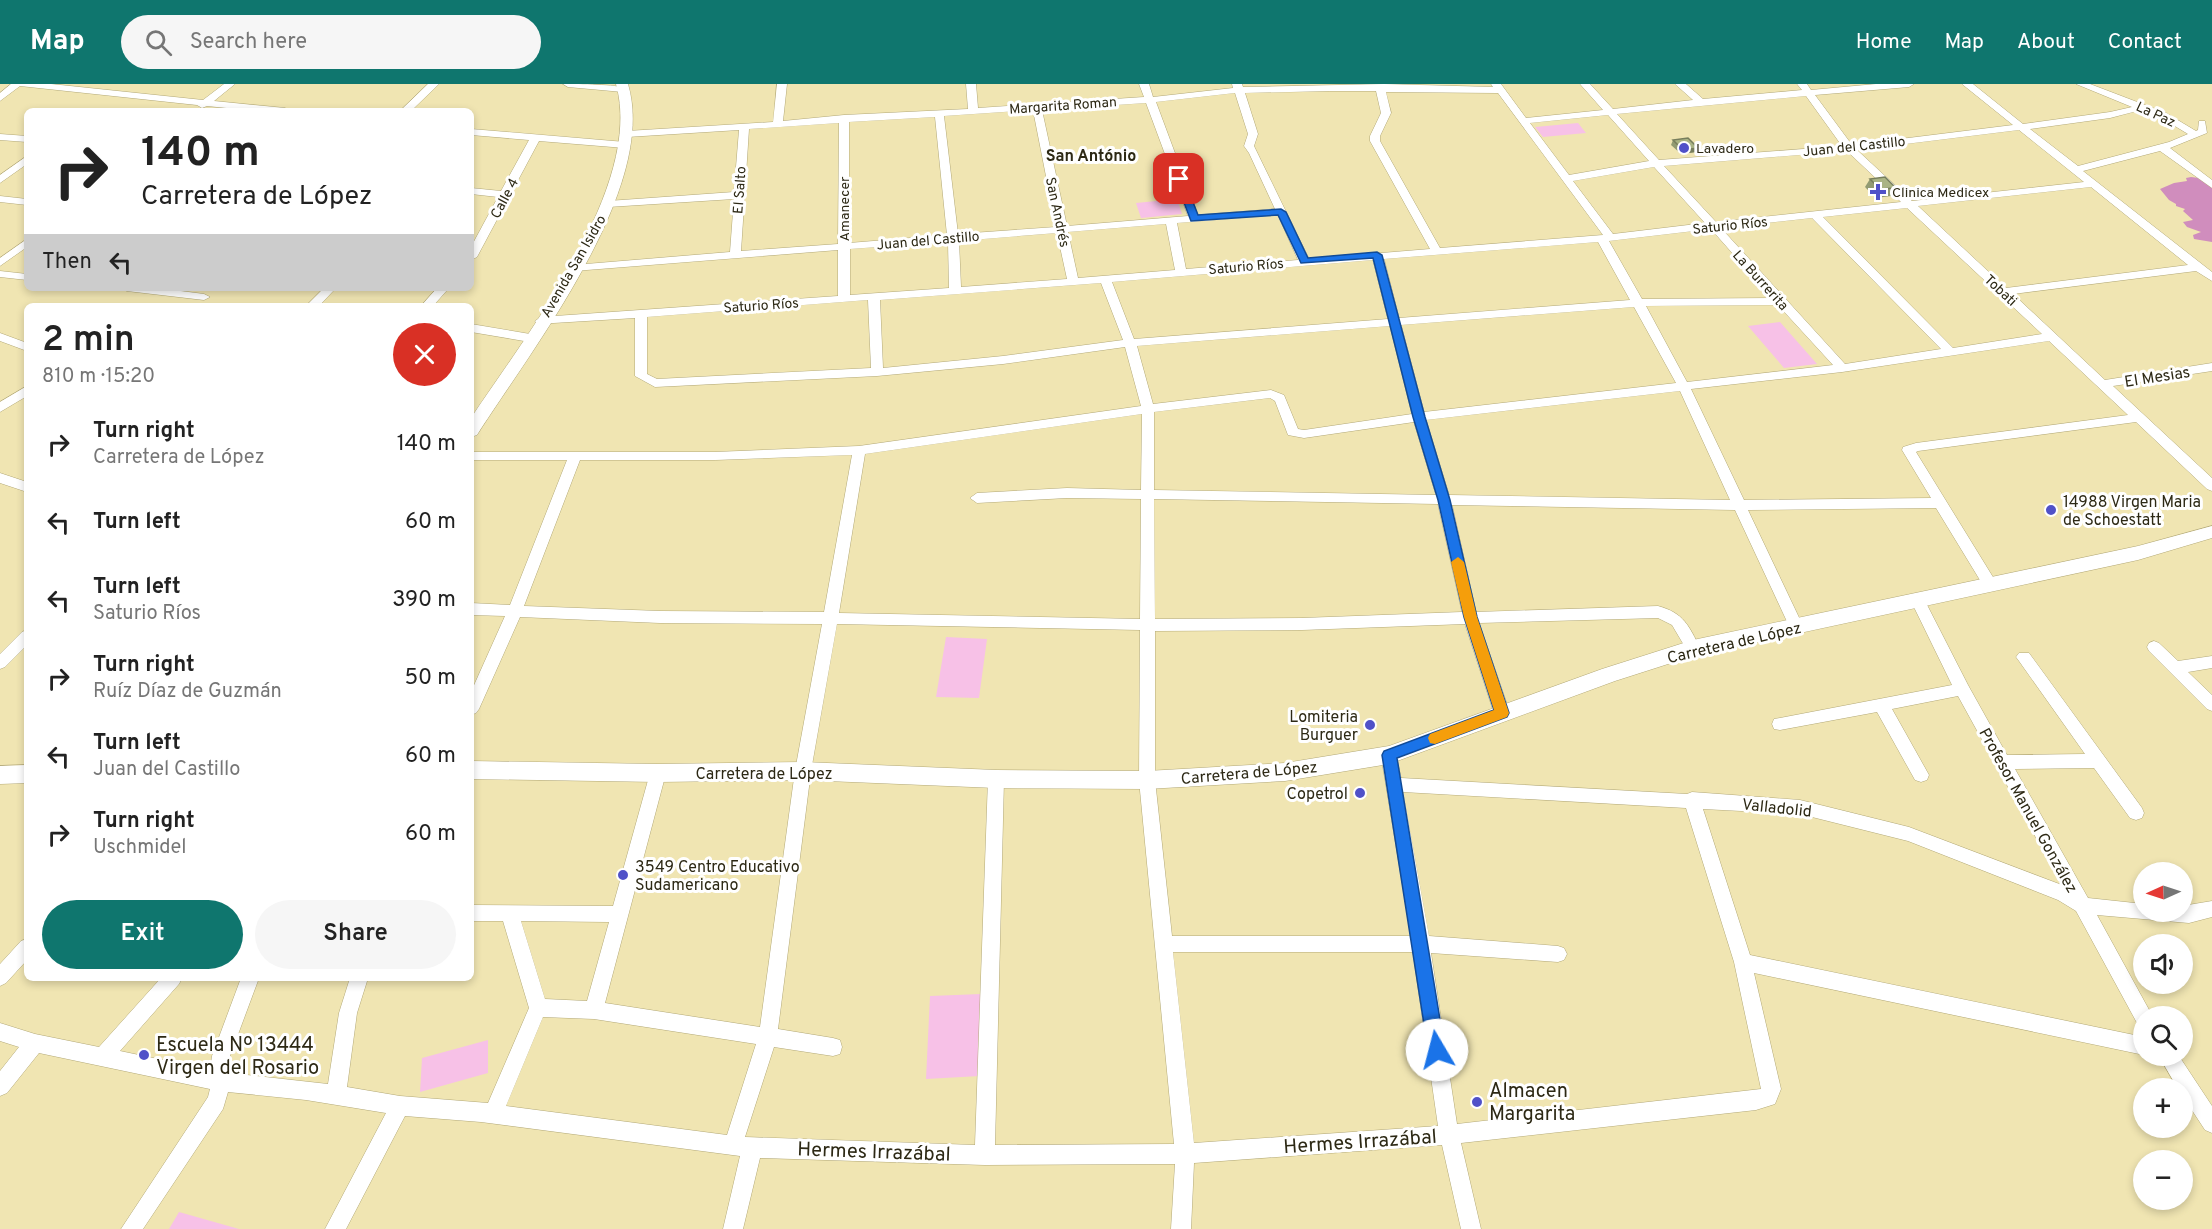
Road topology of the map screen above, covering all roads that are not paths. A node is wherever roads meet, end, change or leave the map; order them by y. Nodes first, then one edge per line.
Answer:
1 (17, 84) edge
2 (24, 84) edge
3 (230, 84) edge
4 (434, 84) edge
5 (568, 84) edge
6 (782, 84) edge
7 (971, 84) edge
8 (1144, 84) edge
9 (1585, 84) edge
10 (1680, 84) edge
11 (1909, 84) edge
12 (1967, 84) edge
13 (2081, 84) edge
14 (623, 86) edge
15 (1238, 87) edge
16 (1380, 87) edge
17 (1498, 87) edge
18 (1805, 88) edge
19 (0, 98) edge
20 (1149, 100) junction
21 (207, 102) junction
22 (1701, 102) junction
23 (2142, 106) junction
24 (1037, 107) junction
25 (199, 108) edge
26 (259, 108) edge
27 (408, 108) edge
28 (973, 111) junction
29 (1612, 112) junction
30 (939, 113) junction
31 (2212, 115) edge
32 (844, 118) junction
33 (1525, 121) junction
34 (778, 123) junction
35 (744, 125) junction
36 (2021, 127) junction
37 (474, 132) edge
38 (2192, 133) junction
39 (0, 137) edge
40 (535, 138) junction
41 (24, 139) edge
42 (626, 140) junction
43 (2162, 147) junction
44 (1849, 148) junction
45 (24, 161) edge
46 (1658, 163) junction
47 (2076, 171) junction
48 (1566, 179) junction
49 (0, 180) edge
50 (2093, 184) junction
51 (2212, 185) edge
52 (474, 191) edge
53 (506, 195) junction
54 (739, 195) junction
55 (0, 200) edge
56 (24, 202) edge
57 (608, 204) junction
58 (1909, 204) junction
59 (1281, 212) junction
60 (1816, 216) junction
61 (1194, 219) junction
62 (1171, 221) junction
63 (1714, 226) junction
64 (1061, 229) junction
65 (1606, 237) junction
66 (953, 238) junction
67 (24, 244) edge
68 (844, 247) junction
69 (1436, 250) junction
70 (474, 252) edge
71 (735, 255) junction
72 (1377, 255) junction
73 (1304, 261) junction
74 (0, 263) edge
75 (2198, 267) junction
76 (574, 268) junction
77 (1180, 272) junction
78 (0, 274) edge
79 (24, 277) edge
80 (1105, 278) junction
81 (2212, 278) edge
82 (1072, 282) junction
83 (188, 291) edge
84 (327, 291) edge
85 (440, 291) edge
86 (955, 291) junction
87 (209, 292) edge
88 (2003, 292) junction
89 (874, 296) junction
90 (844, 299) junction
91 (1780, 301) junction
92 (197, 303) edge
93 (315, 303) edge
94 (430, 303) edge
95 (1638, 303) junction
96 (641, 314) junction
97 (541, 321) junction
98 (1393, 321) junction
99 (474, 329) edge
100 (0, 337) edge
101 (2049, 337) junction
102 (530, 338) junction
103 (1130, 343) junction
104 (24, 345) edge
105 (1950, 352) junction
106 (1842, 368) junction
107 (2212, 368) edge
108 (877, 372) junction
109 (2102, 384) junction
110 (1683, 385) junction
111 (24, 392) edge
112 (0, 408) edge
113 (1148, 409) junction
114 (1419, 417) junction
115 (2138, 418) junction
116 (474, 426) edge
117 (859, 450) junction
118 (576, 455) junction
119 (474, 456) edge
120 (0, 478) edge
121 (24, 486) edge
122 (2212, 486) edge
123 (1148, 494) junction
124 (977, 498) dead end
125 (1444, 500) junction
126 (1940, 503) junction
127 (1740, 505) junction
128 (2212, 532) edge
129 (1991, 586) junction
130 (1918, 601) junction
131 (474, 609) edge
132 (515, 611) junction
133 (1470, 617) junction
134 (831, 618) junction
135 (1149, 624) junction
136 (1797, 628) junction
137 (24, 638) edge
138 (2154, 647) dead end
139 (7, 648) edge
140 (1694, 648) junction
141 (2024, 657) dead end
142 (0, 663) edge
143 (2212, 663) edge
144 (2175, 668) junction
145 (1962, 689) junction
146 (474, 702) edge
147 (1881, 704) junction
148 (2212, 705) edge
149 (1502, 713) junction
150 (1780, 724) dead end
151 (1389, 755) junction
152 (2097, 761) junction
153 (2002, 762) junction
154 (474, 770) edge
155 (802, 771) junction
156 (658, 773) junction
157 (24, 774) edge
158 (0, 775) edge
159 (1921, 775) dead end
160 (996, 779) junction
161 (1148, 780) junction
162 (1393, 783) junction
163 (1692, 799) junction
164 (2136, 813) dead end
165 (2083, 906) junction
166 (2212, 909) edge
167 (2133, 911) edge
168 (474, 913) edge
169 (510, 914) junction
170 (620, 914) junction
171 (2193, 914) edge
172 (1165, 944) junction
173 (1421, 944) junction
174 (24, 950) edge
175 (1558, 954) dead end
176 (1743, 962) junction
177 (0, 977) edge
178 (170, 981) edge
179 (249, 981) edge
180 (358, 981) edge
181 (2138, 1006) edge
182 (538, 1008) junction
183 (594, 1010) junction
184 (0, 1032) edge
185 (768, 1037) junction
186 (35, 1043) junction
187 (2133, 1044) edge
188 (833, 1047) dead end
189 (102, 1058) junction
190 (2175, 1066) edge
191 (222, 1082) junction
192 (0, 1086) edge
193 (336, 1095) junction
194 (400, 1106) junction
195 (493, 1114) junction
196 (2212, 1123) edge
197 (1449, 1135) junction
198 (742, 1147) junction
199 (1185, 1154) junction
200 (985, 1155) junction
201 (131, 1229) edge
202 (335, 1229) edge
203 (733, 1229) edge
204 (1181, 1229) edge
205 (1471, 1229) edge

1 - 19 street
2 - 21 street
3 - 21 street
4 - 27 street
5 - 14 street
6 - 34 street
7 - 28 street
8 - 20 street
9 - 29 street, La Burrerita
10 - 22 street
11 - 18 street
12 - 36 street
13 - 23 street, La Paz
14 - 42 main road, Avenida San Isidro
15 - 16 street, Margarita Roman
15 - 20 street, Margarita Roman
15 - 59 street
16 - 17 street, Margarita Roman
16 - 69 street
17 - 33 street
18 - 22 street
18 - 44 street, Tobati
20 - 24 street, Margarita Roman
20 - 61 street
21 - 25 street
21 - 26 street
22 - 29 street
23 - 36 street, Juan del Castillo
23 - 38 street, La Paz
24 - 28 street, Margarita Roman
24 - 64 street, San Andrés
28 - 30 street, Margarita Roman
29 - 33 street
29 - 46 street, La Burrerita
30 - 32 street, Margarita Roman
30 - 66 street
31 - 38 street
32 - 34 street, Margarita Roman
32 - 68 street, Amanecer
33 - 48 street
34 - 35 street, Margarita Roman
35 - 42 street, Margarita Roman
35 - 54 street, El Salto
36 - 44 street, Juan del Castillo
36 - 47 street
37 - 40 street, Margarita Roman
38 - 43 street
39 - 41 street
40 - 42 street, Margarita Roman
40 - 53 street, Calle 4
42 - 57 main road, Avenida San Isidro
43 - 47 street
43 - 51 street
44 - 46 street, Juan del Castillo
44 - 58 street, Tobati
45 - 49 street
46 - 48 street, Juan del Castillo
46 - 63 street, La Burrerita
47 - 50 street
48 - 65 street
50 - 58 street, Saturio Ríos
50 - 75 street
52 - 53 street
53 - 70 street, Calle 4
54 - 57 street
54 - 71 street, El Salto
55 - 56 street
57 - 76 main road, Avenida San Isidro
58 - 60 street, Saturio Ríos
58 - 88 street, Tobati
59 - 61 street, Juan del Castillo
59 - 73 street
60 - 63 street, Saturio Ríos
60 - 105 street
61 - 62 street, Juan del Castillo
62 - 64 street, Juan del Castillo
62 - 77 street
63 - 65 street, Saturio Ríos
63 - 91 street, La Burrerita
64 - 66 street, Juan del Castillo
64 - 82 street, San Andrés
65 - 69 street, Saturio Ríos
65 - 95 street
66 - 68 street, Juan del Castillo
66 - 86 street
67 - 74 street
68 - 71 street, Juan del Castillo
68 - 90 street, Amanecer
69 - 72 street, Saturio Ríos
71 - 76 street, Juan del Castillo
72 - 73 street, Saturio Ríos
72 - 98 street
73 - 77 street, Saturio Ríos
75 - 81 street
75 - 88 street
76 - 97 main road, Avenida San Isidro
77 - 80 street, Saturio Ríos
78 - 79 street
80 - 82 street, Saturio Ríos
80 - 103 street
82 - 86 street, Saturio Ríos
83 - 87 street
84 - 93 street
85 - 94 street
86 - 89 street, Saturio Ríos
87 - 92 street
88 - 101 street, Tobati
89 - 90 street, Saturio Ríos
89 - 108 street
90 - 96 street, Saturio Ríos
91 - 95 street
91 - 106 street, La Burrerita
95 - 98 street
95 - 110 street
96 - 97 street, Saturio Ríos
96 - 108 street
97 - 102 main road, Avenida San Isidro
98 - 103 street
98 - 114 street
99 - 102 street
100 - 104 street
101 - 105 street
101 - 109 street, Tobati
102 - 116 main road, Avenida San Isidro
103 - 108 street
103 - 113 street
105 - 106 street
106 - 110 street
107 - 109 street, El Mesias
109 - 115 street, Tobati
110 - 114 street
110 - 127 street
111 - 112 street
113 - 114 street
113 - 117 street
113 - 123 street
114 - 125 street
115 - 122 street, Tobati
115 - 126 street
117 - 118 street
117 - 134 street
118 - 119 street
118 - 132 street
120 - 121 street
123 - 124 street
123 - 125 street
123 - 135 street
125 - 127 street
125 - 133 street
126 - 127 street
126 - 129 street
127 - 136 street
128 - 129 main road, Carretera de López
129 - 130 main road, Carretera de López
130 - 136 main road, Carretera de López
130 - 145 street, Profesor Manuel González
131 - 132 street
132 - 134 street
132 - 146 street
133 - 135 street
133 - 140 street
133 - 149 street
134 - 135 street
134 - 155 street
135 - 161 street
136 - 140 main road, Carretera de López
137 - 139 street
138 - 144 street
139 - 142 street
140 - 149 main road, Carretera de López
141 - 152 street
143 - 144 street
144 - 148 street
145 - 147 street
145 - 153 street, Profesor Manuel González
147 - 150 street
147 - 159 street
149 - 151 main road, Carretera de López
151 - 161 main road, Carretera de López
151 - 162 street
152 - 153 street
152 - 164 street
153 - 165 street, Profesor Manuel González
154 - 156 main road, Carretera de López
155 - 156 main road, Carretera de López
155 - 160 main road, Carretera de López
155 - 185 street
156 - 170 street
157 - 158 main road
160 - 161 main road, Carretera de López
160 - 200 street
161 - 172 street
162 - 163 street, Valladolid
162 - 173 street
163 - 165 street, Valladolid
163 - 176 street
165 - 167 street, Valladolid
165 - 181 street, Profesor Manuel González
166 - 171 street, Valladolid
168 - 169 street
169 - 170 street
169 - 182 street
170 - 183 street
172 - 173 street
172 - 199 street
173 - 175 street
173 - 197 street
174 - 177 street
176 - 187 street
176 - 197 street, Hermes Irrazábal
178 - 189 street
179 - 191 street
180 - 193 street
182 - 183 street
182 - 195 street
183 - 185 street
184 - 186 street, Hermes Irrazábal
185 - 188 street
185 - 198 street
186 - 189 street, Hermes Irrazábal
186 - 192 street
189 - 191 street, Hermes Irrazábal
190 - 196 street
191 - 193 street, Hermes Irrazábal
191 - 201 street
193 - 194 street, Hermes Irrazábal
194 - 195 street, Hermes Irrazábal
194 - 202 street
195 - 198 street, Hermes Irrazábal
197 - 199 street, Hermes Irrazábal
197 - 205 street
198 - 200 street, Hermes Irrazábal
198 - 203 street
199 - 200 street, Hermes Irrazábal
199 - 204 street

